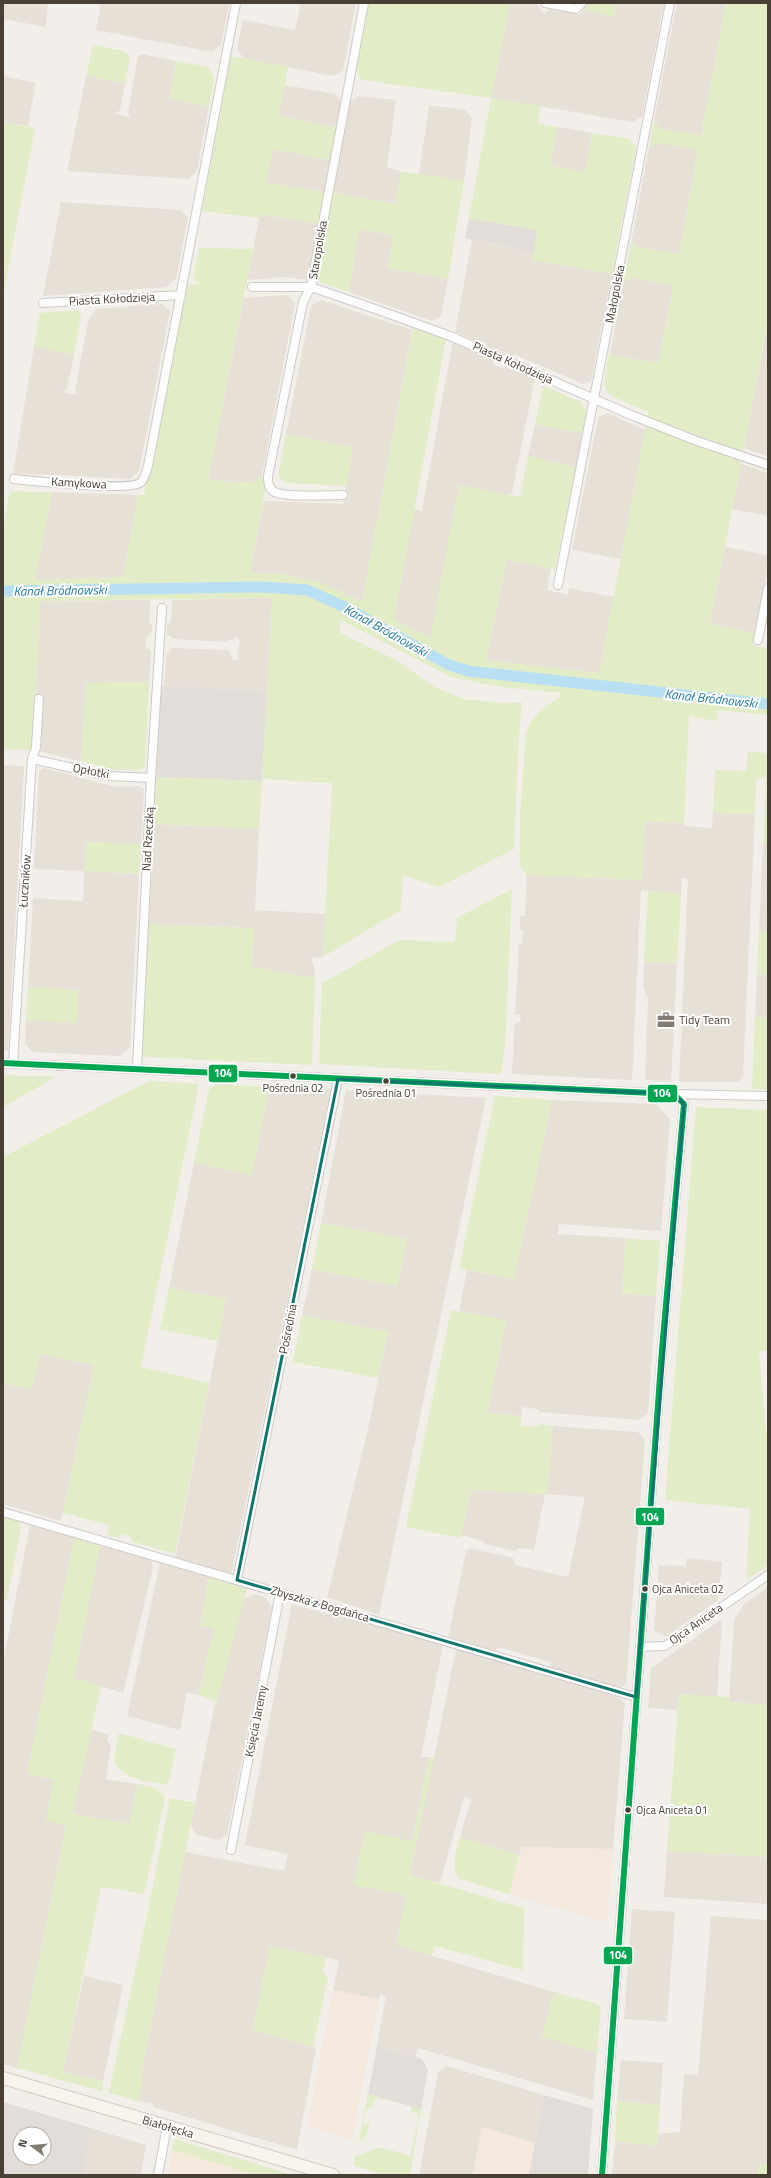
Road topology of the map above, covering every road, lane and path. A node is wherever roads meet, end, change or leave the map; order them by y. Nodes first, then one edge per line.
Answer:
1 (236, 3) edge
2 (364, 3) edge
3 (545, 3) edge
4 (582, 3) edge
5 (670, 3) edge
6 (252, 286) dead end
7 (311, 287) junction
8 (181, 295) junction
9 (43, 303) dead end
10 (595, 400) junction
11 (768, 465) edge
12 (14, 479) dead end
13 (342, 495) dead end
14 (558, 585) dead end
15 (768, 588) edge
16 (162, 608) dead end
17 (758, 640) dead end
18 (39, 700) dead end
19 (32, 759) junction
20 (151, 778) junction
21 (3, 1063) edge
22 (13, 1063) junction
23 (137, 1069) junction
24 (338, 1079) junction
25 (674, 1094) junction
26 (768, 1096) edge
27 (3, 1512) edge
28 (768, 1575) edge
29 (238, 1580) junction
30 (280, 1593) junction
31 (640, 1647) junction
32 (636, 1697) junction
33 (231, 1850) dead end
34 (3, 2078) edge
35 (167, 2126) junction
36 (158, 2175) edge
37 (333, 2175) edge
38 (602, 2175) edge

1 - 8 street
2 - 7 street, Staropolska
3 - 4 street
5 - 10 street, Małopolska
6 - 7 street, Piasta Kołodzieja
7 - 10 street, Piasta Kołodzieja
7 - 13 street, Staropolska
8 - 9 street, Piasta Kołodzieja
8 - 12 street, Kamykowa
10 - 11 street, Piasta Kołodzieja
10 - 14 street, Małopolska
15 - 17 street
16 - 20 street, Nad Rzeczką
18 - 19 street, Łuczników
19 - 20 street, Opłotki
19 - 22 street, Łuczników
20 - 23 street, Nad Rzeczką
21 - 22 street
22 - 23 street
23 - 24 street
24 - 25 street
24 - 29 street, Pośrednia
25 - 26 street
25 - 31 street
27 - 29 street, Zbyszka z Bogdańca
28 - 31 street, Ojca Aniceta
29 - 30 street, Zbyszka z Bogdańca
30 - 32 street, Zbyszka z Bogdańca
30 - 33 street, Księcia Jaremy
31 - 32 street
32 - 38 street
34 - 35 street, Białołęcka
35 - 36 street
35 - 37 street, Białołęcka

